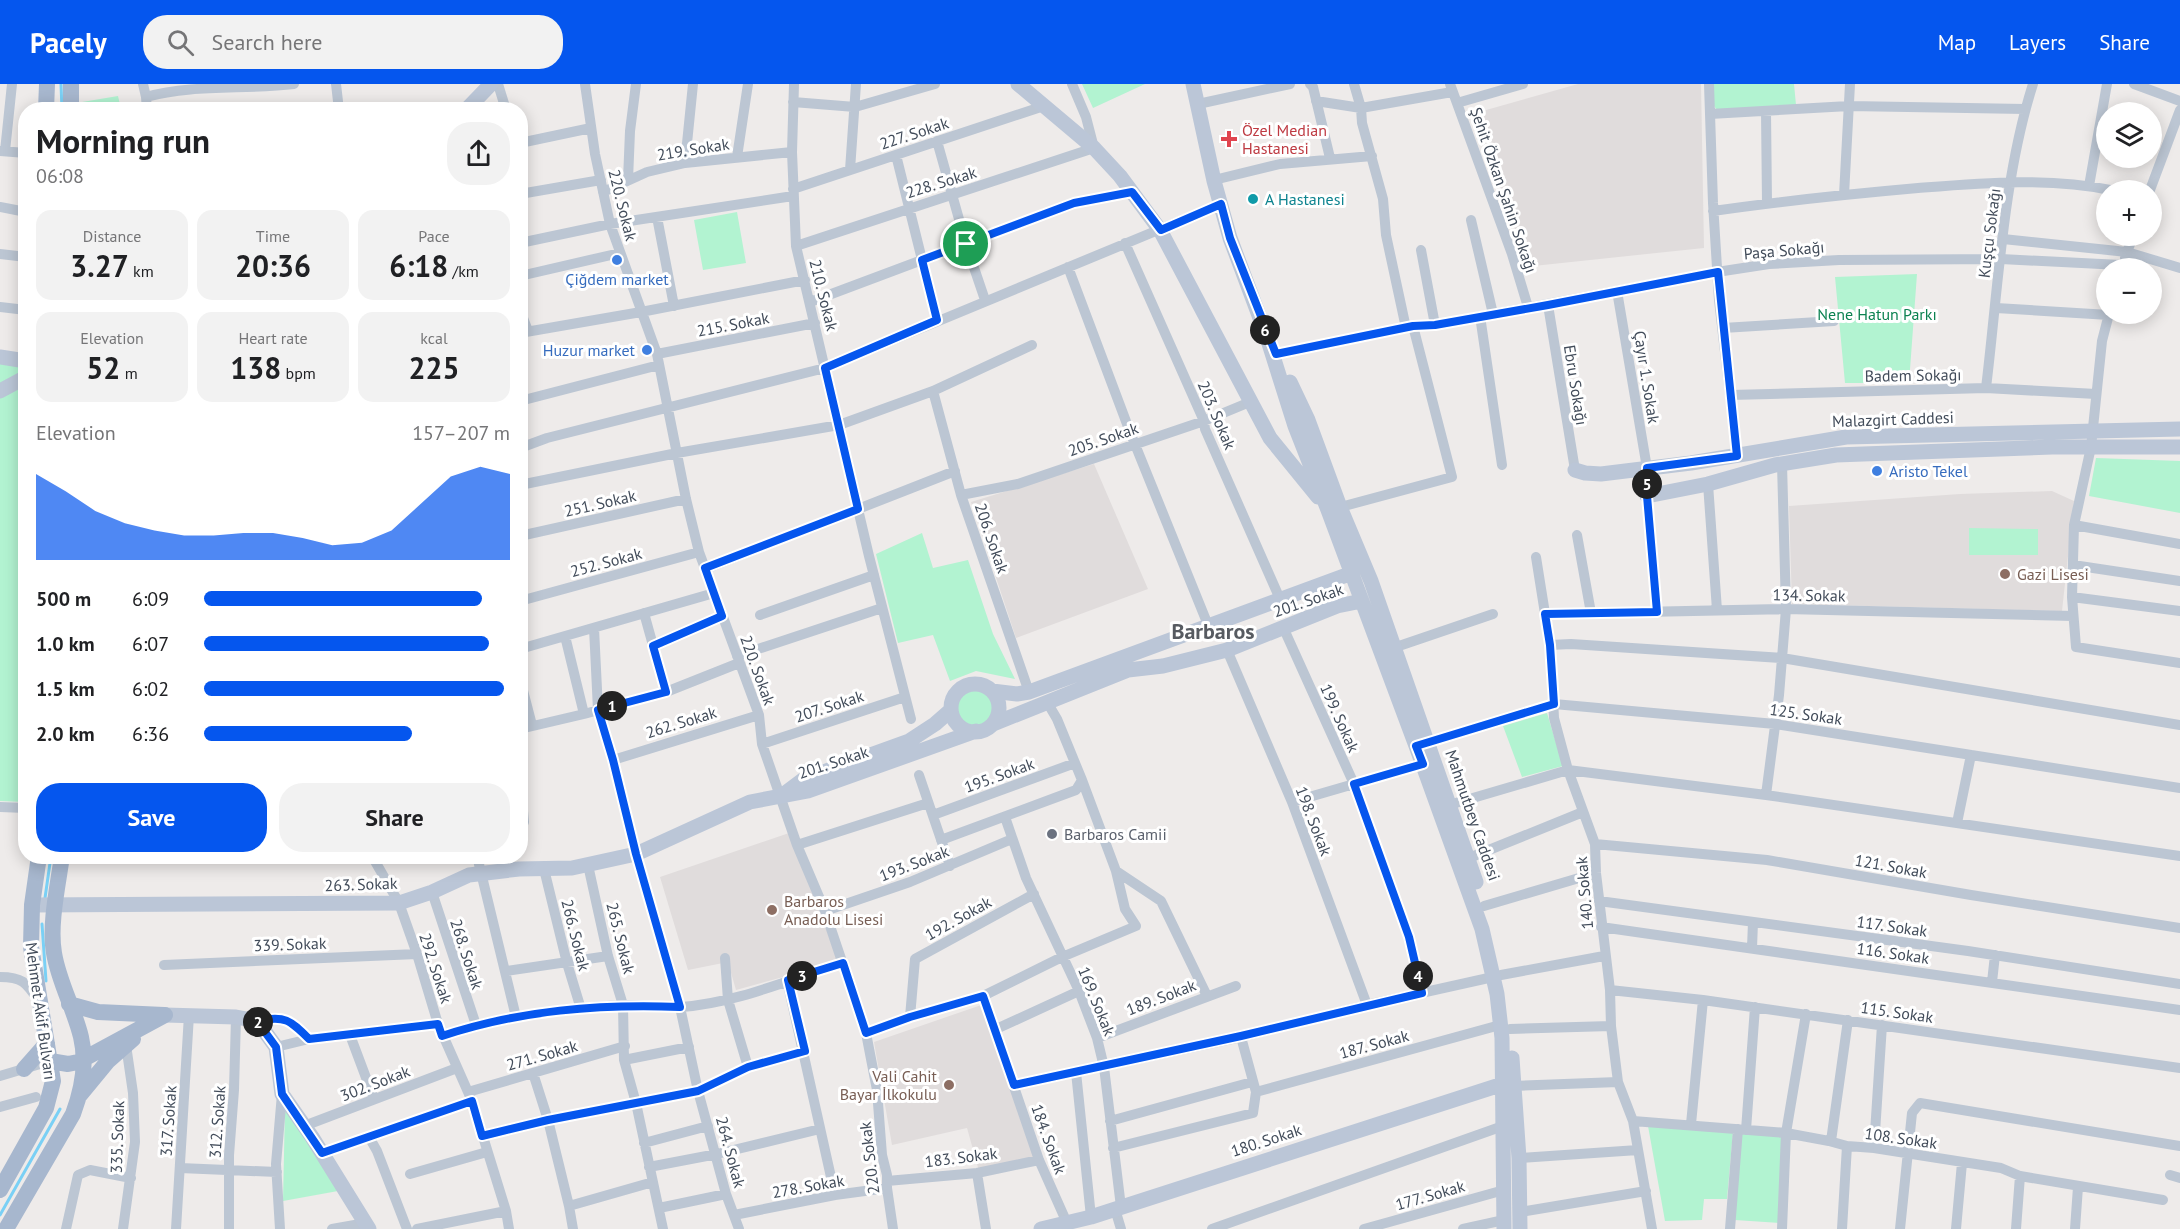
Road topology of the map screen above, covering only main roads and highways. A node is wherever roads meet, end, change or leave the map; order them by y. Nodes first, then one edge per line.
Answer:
1 (46, 84) edge
2 (71, 84) edge
3 (46, 102) edge
4 (71, 102) edge
5 (38, 864) edge
6 (61, 864) edge
7 (69, 1004) junction
8 (165, 1015) junction
9 (47, 1043) junction
10 (84, 1058) junction
11 (50, 1061) junction
12 (24, 1069) road end
13 (80, 1095) junction
14 (0, 1190) edge
15 (6, 1229) edge

1 - 3 main road
2 - 4 main road
5 - 9 main road, Mehmet Akif Bulvarı
6 - 7 main road, Mehmet Akif Bulvarı
7 - 8 main road
7 - 10 main road, Mehmet Akif Bulvarı
8 - 10 main road
8 - 13 main road
9 - 11 main road, Mehmet Akif Bulvarı
9 - 12 main road
10 - 11 main road
10 - 13 main road, Mehmet Akif Bulvarı
11 - 14 main road, Mehmet Akif Bulvarı
13 - 15 main road, Mehmet Akif Bulvarı

